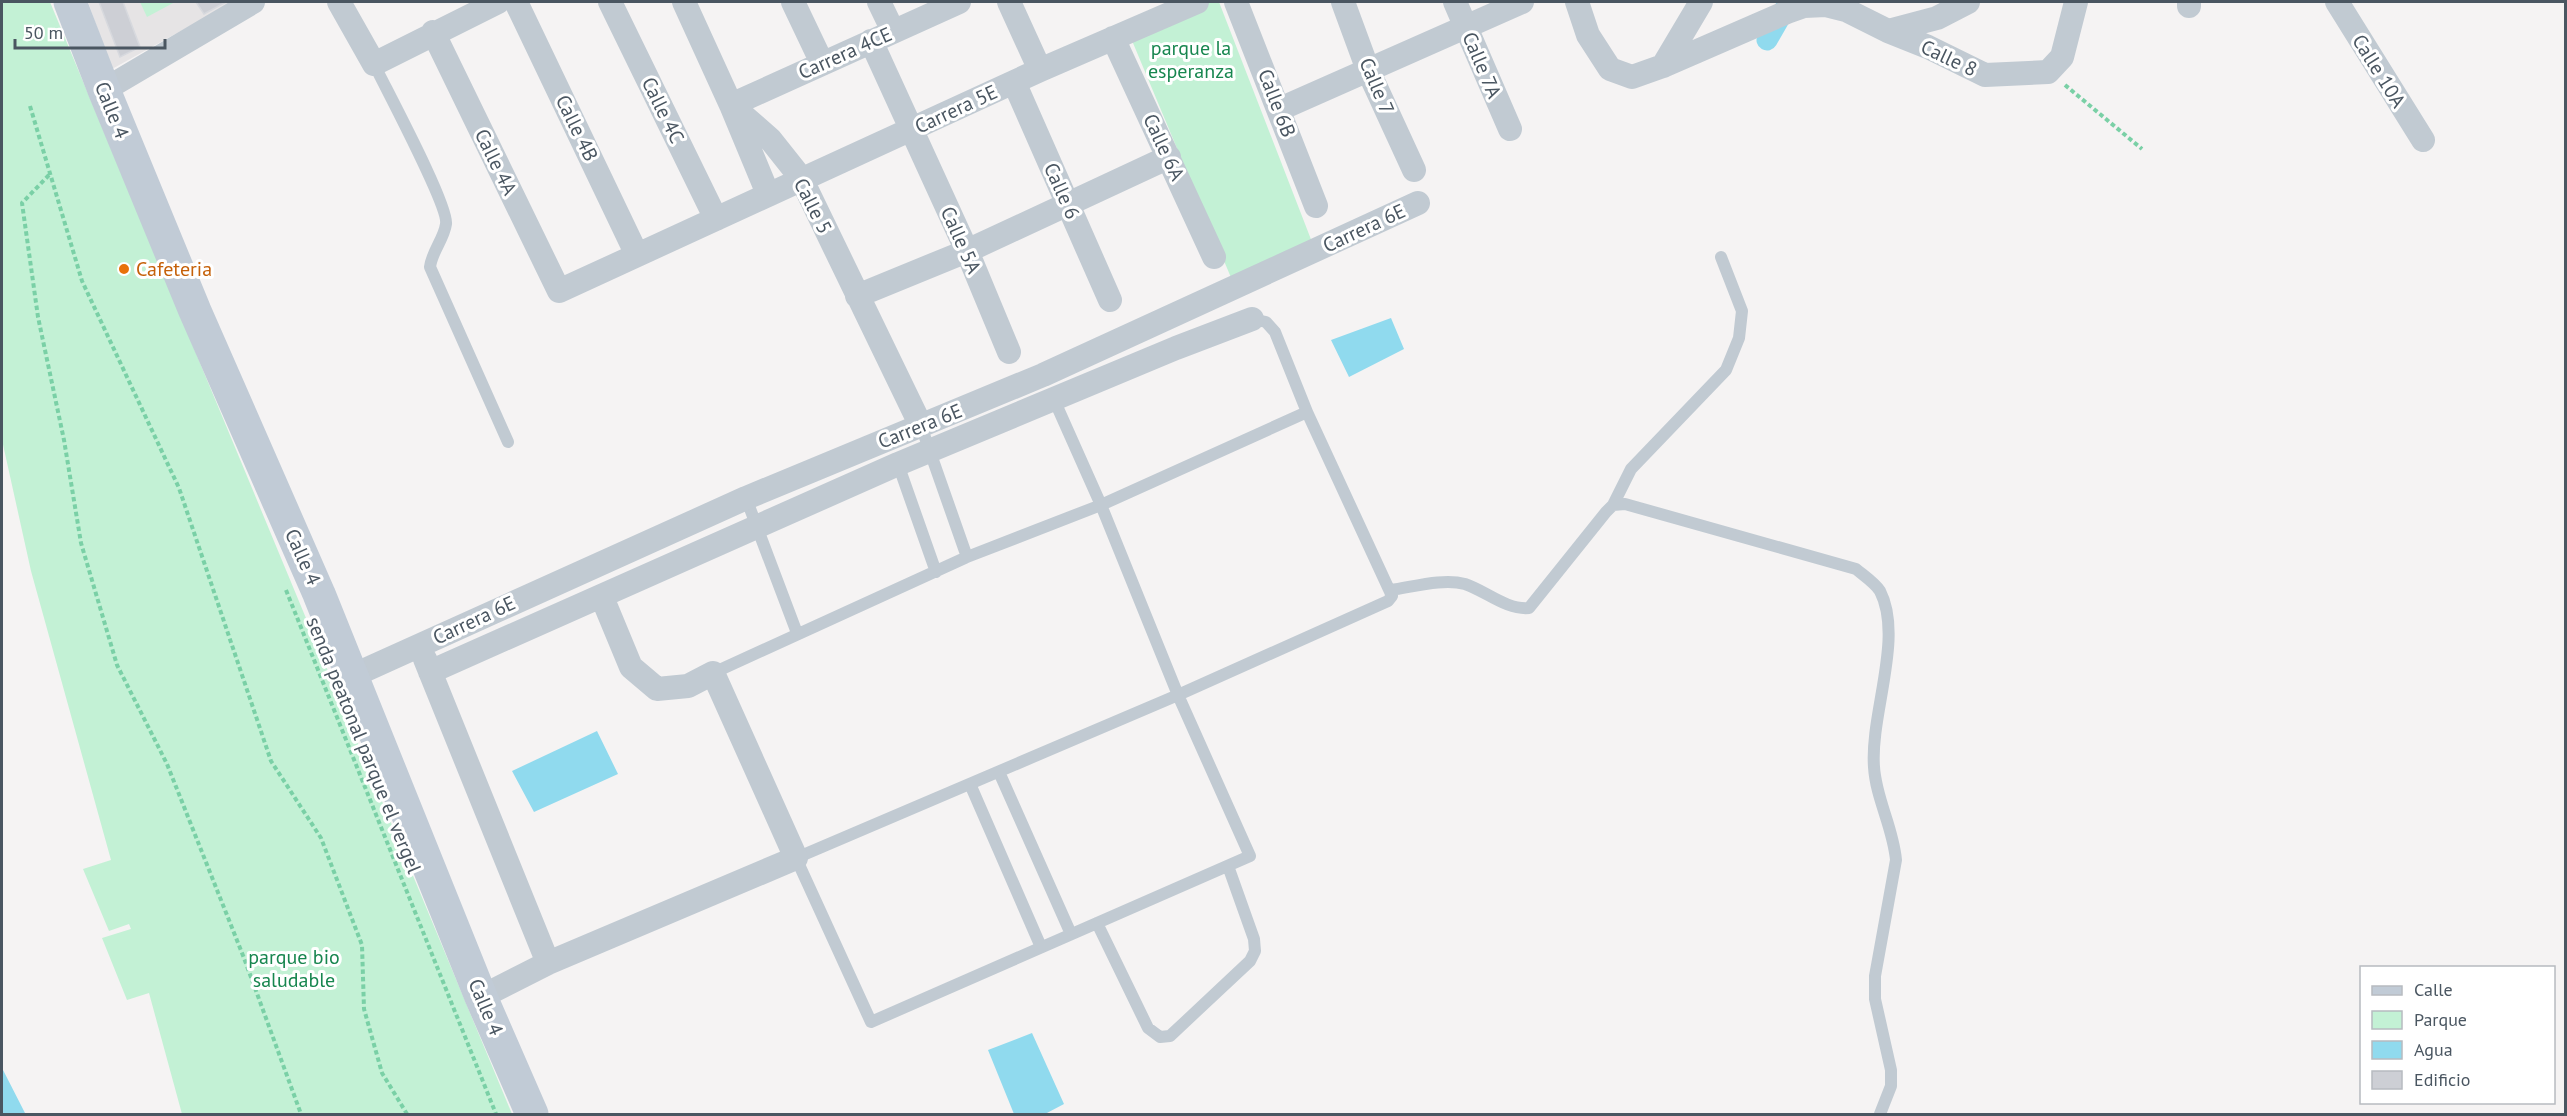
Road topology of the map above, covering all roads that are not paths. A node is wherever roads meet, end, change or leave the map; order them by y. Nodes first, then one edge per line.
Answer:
1 (70, 2) edge
2 (253, 2) edge
3 (339, 2) edge
4 (498, 2) edge
5 (516, 2) edge
6 (610, 2) edge
7 (684, 2) edge
8 (793, 2) edge
9 (879, 2) edge
10 (959, 2) edge
11 (1009, 2) edge
12 (1197, 2) edge
13 (1236, 2) edge
14 (1343, 2) edge
15 (1455, 2) edge
16 (1522, 2) edge
17 (1577, 2) edge
18 (1701, 2) edge
19 (1968, 2) edge
20 (2076, 2) edge
21 (2345, 5) edge
22 (1466, 27) junction
23 (893, 31) junction
24 (1888, 31) junction
25 (434, 32) junction
26 (1113, 38) junction
27 (871, 41) junction
28 (822, 63) junction
29 (374, 64) junction
30 (1663, 66) junction
31 (1040, 70) junction
32 (1368, 70) junction
33 (1014, 82) junction
34 (104, 90) junction
35 (731, 105) junction
36 (1280, 109) junction
37 (912, 129) junction
38 (1510, 129) dead end
39 (2423, 140) dead end
40 (1169, 157) junction
41 (1414, 170) dead end
42 (801, 178) junction
43 (768, 194) junction
44 (1068, 202) junction
45 (1418, 202) dead end
46 (1316, 206) dead end
47 (716, 219) junction
48 (967, 251) junction
49 (638, 255) junction
50 (1214, 257) dead end
51 (1721, 257) dead end
52 (559, 291) joint
53 (856, 296) junction
54 (1110, 300) dead end
55 (1252, 319) joint
56 (1164, 321) junction
57 (1103, 348) junction
58 (1176, 348) junction
59 (1009, 352) dead end
60 (1114, 374) junction
61 (1043, 375) junction
62 (1053, 400) junction
63 (1307, 412) junction
64 (921, 426) junction
65 (885, 439) junction
66 (508, 442) dead end
67 (931, 452) junction
68 (898, 464) junction
69 (746, 498) junction
70 (1101, 505) junction
71 (1613, 505) junction
72 (758, 527) junction
73 (614, 557) junction
74 (967, 557) junction
75 (936, 572) junction
76 (626, 586) junction
77 (1391, 590) junction
78 (602, 597) junction
79 (516, 600) junction
80 (527, 630) junction
81 (797, 633) junction
82 (420, 645) junction
83 (430, 672) junction
84 (712, 673) junction
85 (352, 676) junction
86 (1178, 695) junction
87 (999, 772) junction
88 (970, 784) junction
89 (796, 858) junction
90 (1228, 866) junction
91 (1097, 923) junction
92 (1071, 934) junction
93 (1041, 947) junction
94 (548, 963) junction
95 (481, 997) junction
96 (532, 1114) edge
97 (1880, 1114) edge

1 - 34 street, Calle 4
2 - 34 street
3 - 29 street
4 - 25 street
5 - 49 street, Calle 4B
6 - 47 street, Calle 4C
7 - 35 street, Calle 5
8 - 28 street
9 - 23 street
10 - 23 street, Carrera 4CE
11 - 31 street
12 - 26 street, Carrera 5E
13 - 36 street, Calle 6B
14 - 32 street, Calle 7
15 - 22 street, Calle 7A
16 - 22 street
17 - 30 street, Calle 8
18 - 30 street
19 - 24 street
20 - 24 street, Calle 8
21 - 39 street, Calle 10A
22 - 32 street
22 - 38 street, Calle 7A
23 - 27 street, Carrera 4CE
24 - 30 street, Calle 8
25 - 29 street
25 - 52 street, Calle 4A
26 - 31 street, Carrera 5E
26 - 40 street, Calle 6A
27 - 28 street, Carrera 4CE
27 - 37 street, Calle 5A
28 - 35 street, Carrera 4CE
29 - 66 lane
31 - 33 street, Carrera 5E
32 - 36 street
32 - 41 street, Calle 7
33 - 37 street, Carrera 5E
33 - 44 street, Calle 6
34 - 85 street, Calle 4
35 - 42 street, Calle 5
35 - 43 street
36 - 46 street, Calle 6B
37 - 42 street, Carrera 5E
37 - 48 street, Calle 5A
40 - 44 street
40 - 50 street, Calle 6A
42 - 43 street, Carrera 5E
42 - 53 street, Calle 5
43 - 47 street, Carrera 5E
44 - 48 street
44 - 54 street, Calle 6
45 - 56 street, Carrera 6E
47 - 49 street, Carrera 5E
48 - 53 street
48 - 59 street, Calle 5A
49 - 52 street, Carrera 5E
51 - 71 lane
53 - 64 street, Calle 5
55 - 58 street, Carrera 6E
55 - 63 lane
56 - 57 street, Carrera 6E
56 - 58 street
57 - 60 street
57 - 61 street, Carrera 6E
58 - 60 street, Carrera 6E
60 - 62 street, Carrera 6E
61 - 62 lane
61 - 64 street, Carrera 6E
62 - 67 street, Carrera 6E
62 - 70 lane
63 - 70 lane
63 - 77 lane
64 - 65 street, Carrera 6E
64 - 67 lane
65 - 68 street
65 - 69 street, Carrera 6E
67 - 68 street, Carrera 6E
67 - 74 lane
68 - 72 street, Carrera 6E
68 - 75 lane
69 - 72 lane
69 - 73 street, Carrera 6E
70 - 74 lane
70 - 86 lane
71 - 77 lane
71 - 97 lane
72 - 76 street, Carrera 6E
72 - 81 lane
73 - 76 street
73 - 79 street, Carrera 6E
74 - 75 lane
75 - 81 lane
76 - 78 street, Carrera 6E
77 - 86 lane
78 - 80 street, Carrera 6E
78 - 84 street
79 - 80 street
79 - 82 street, Carrera 6E
80 - 83 street, Carrera 6E
81 - 84 lane
82 - 83 street
82 - 85 street, Carrera 6E
83 - 94 street
84 - 89 street
85 - 95 street, Calle 4
86 - 87 lane
86 - 90 lane
87 - 88 lane
87 - 92 lane
88 - 89 lane
88 - 93 lane
89 - 93 lane
89 - 94 street
90 - 91 lane
90 - 91 lane
91 - 92 lane
92 - 93 lane
94 - 95 street
95 - 96 street, Calle 4

